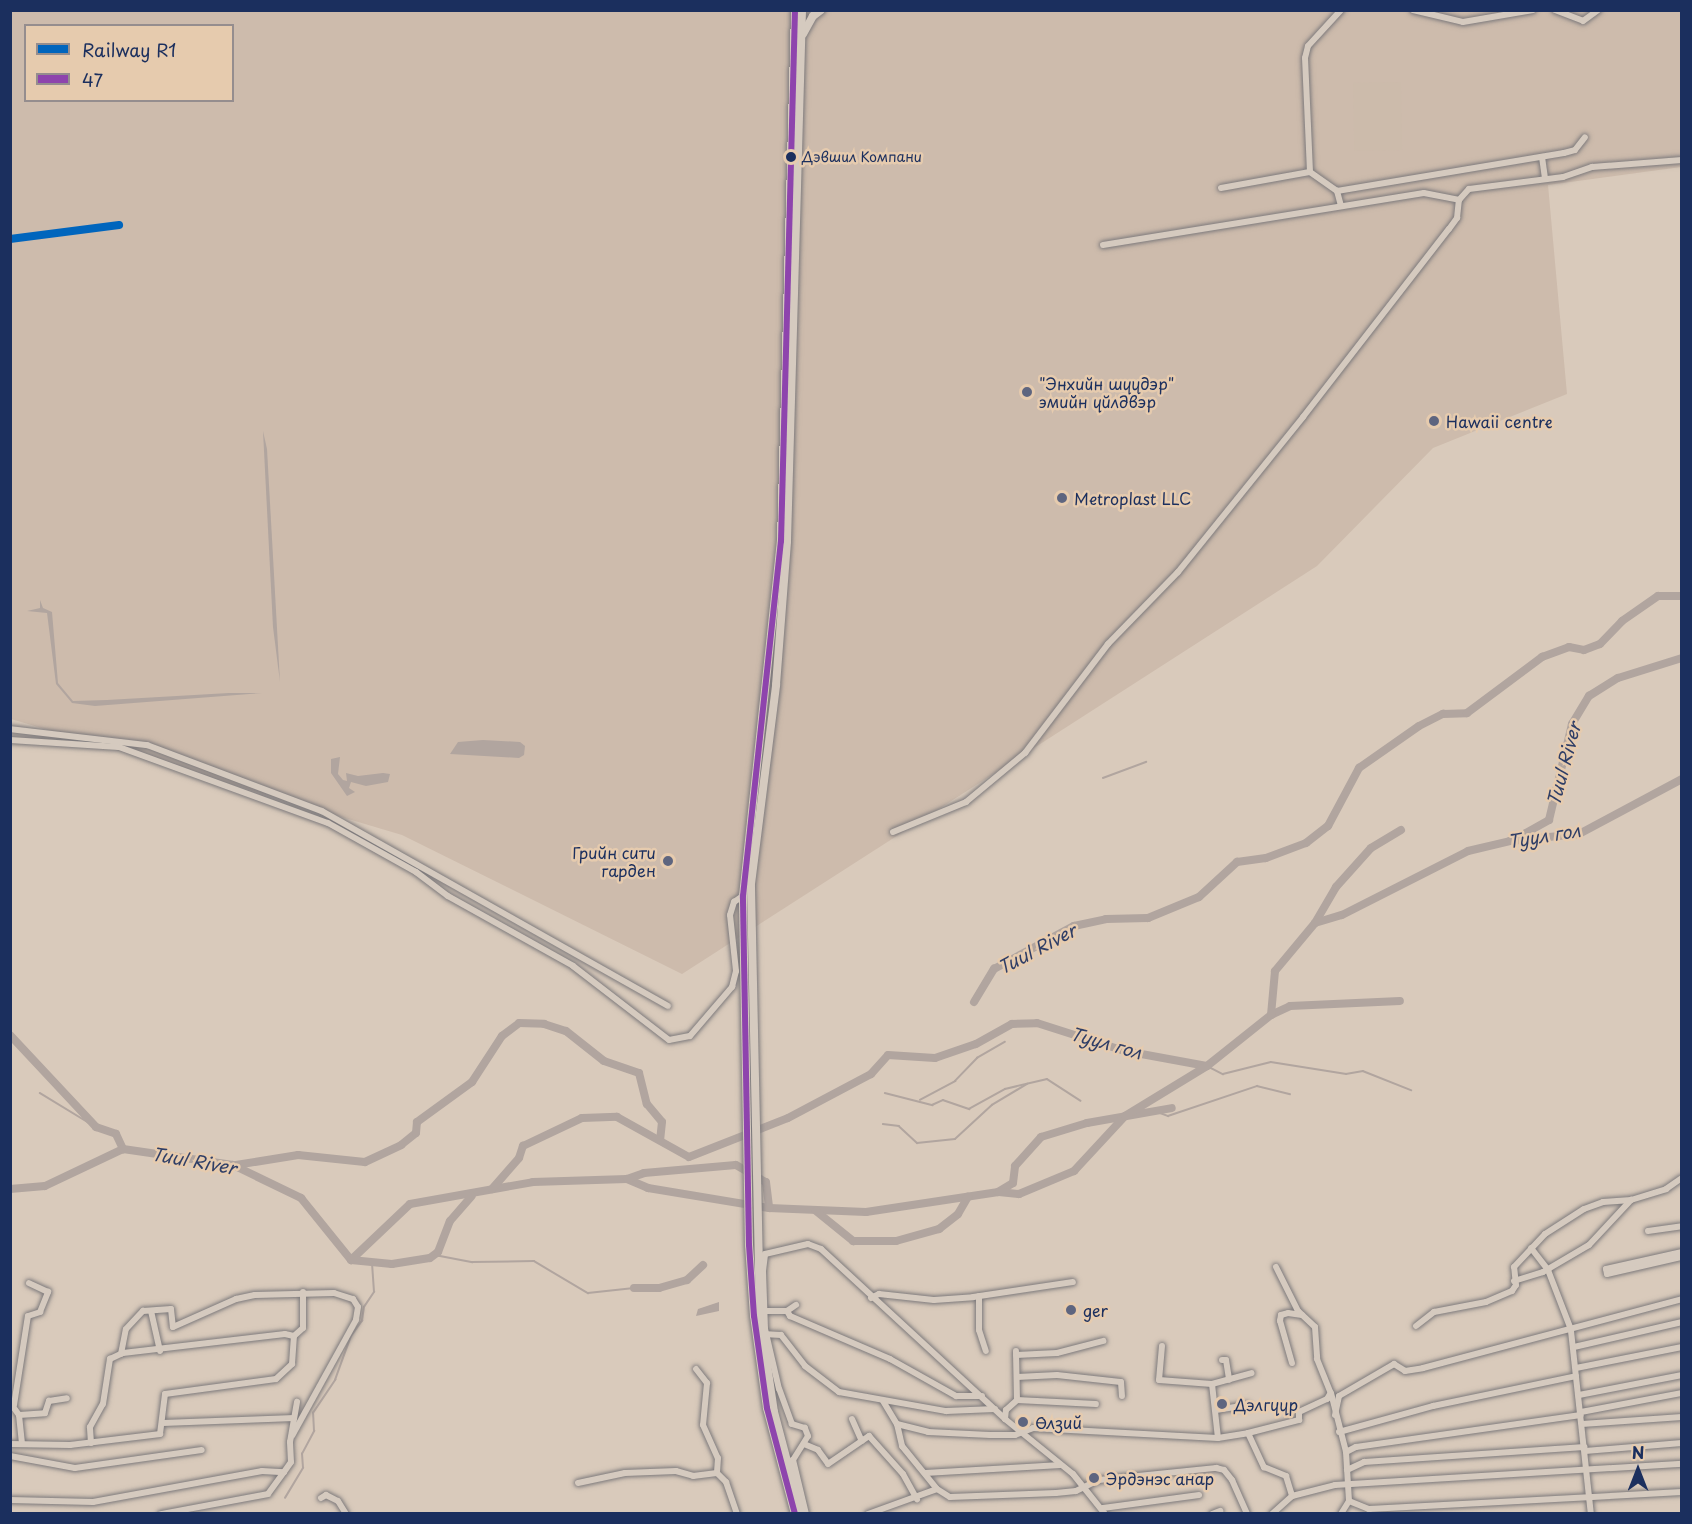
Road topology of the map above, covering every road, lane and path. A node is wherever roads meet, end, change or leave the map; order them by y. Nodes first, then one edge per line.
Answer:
1 (795, 10) edge
2 (802, 10) edge
3 (821, 10) edge
4 (1341, 10) edge
5 (1413, 10) edge
6 (1533, 10) edge
7 (1556, 10) edge
8 (1598, 10) edge
9 (802, 38) junction
10 (1585, 137) dead end
11 (1542, 158) junction
12 (1682, 160) edge
13 (1310, 172) junction
14 (1545, 179) junction
15 (1221, 188) dead end
16 (1337, 191) junction
17 (1459, 200) junction
18 (1341, 206) junction
19 (1103, 246) dead end
20 (10, 729) edge
21 (10, 740) edge
22 (893, 832) dead end
23 (743, 896) junction
24 (668, 1006) dead end
25 (750, 1053) junction
26 (1682, 1178) edge
27 (1631, 1200) junction
28 (1682, 1226) edge
29 (1648, 1231) dead end
30 (753, 1244) junction
31 (1531, 1248) junction
32 (1682, 1252) edge
33 (1682, 1257) edge
34 (1276, 1267) dead end
35 (1547, 1270) junction
36 (1514, 1281) junction
37 (1073, 1282) dead end
38 (29, 1283) dead end
39 (303, 1292) junction
40 (979, 1296) junction
41 (871, 1298) junction
42 (1682, 1299) edge
43 (796, 1305) dead end
44 (151, 1311) junction
45 (787, 1311) junction
46 (763, 1314) junction
47 (1302, 1315) junction
48 (1682, 1322) edge
49 (1416, 1326) dead end
50 (1571, 1329) junction
51 (764, 1334) junction
52 (294, 1336) junction
53 (1103, 1341) dead end
54 (1162, 1346) dead end
55 (1574, 1347) junction
56 (1682, 1347) edge
57 (160, 1351) junction
58 (986, 1351) dead end
59 (121, 1354) junction
60 (1222, 1360) dead end
61 (1292, 1363) dead end
62 (1576, 1368) junction
63 (696, 1370) dead end
64 (1252, 1373) dead end
65 (1682, 1375) edge
66 (1576, 1376) junction
67 (1017, 1377) junction
68 (1229, 1380) junction
69 (1212, 1384) junction
70 (770, 1389) junction
71 (779, 1389) junction
72 (1331, 1393) junction
73 (1682, 1393) edge
74 (1579, 1395) junction
75 (982, 1396) junction
76 (1122, 1396) dead end
77 (67, 1398) dead end
78 (1017, 1400) junction
79 (883, 1401) junction
80 (297, 1402) dead end
81 (1096, 1404) dead end
82 (12, 1405) edge
83 (1248, 1405) dead end
84 (995, 1409) junction
85 (1216, 1410) junction
86 (1335, 1414) junction
87 (1581, 1414) junction
88 (19, 1415) junction
89 (1682, 1417) edge
90 (294, 1418) junction
91 (852, 1419) dead end
92 (1005, 1419) junction
93 (163, 1424) junction
94 (897, 1424) junction
95 (1582, 1424) junction
96 (1023, 1431) junction
97 (1340, 1432) junction
98 (1248, 1433) junction
99 (292, 1436) junction
100 (1218, 1438) junction
101 (862, 1441) junction
102 (92, 1443) junction
103 (1682, 1443) edge
104 (10, 1444) edge
105 (22, 1444) junction
106 (804, 1444) junction
107 (1585, 1449) junction
108 (202, 1450) dead end
109 (1346, 1452) junction
110 (10, 1456) edge
111 (1682, 1464) edge
112 (1061, 1465) junction
113 (1347, 1470) junction
114 (1587, 1471) junction
115 (284, 1472) junction
116 (717, 1473) junction
117 (925, 1473) junction
118 (578, 1483) dead end
119 (1348, 1484) junction
120 (1085, 1485) junction
121 (796, 1488) junction
122 (937, 1489) junction
123 (1682, 1492) edge
124 (1198, 1495) dead end
125 (1293, 1496) junction
126 (1588, 1497) junction
127 (321, 1498) dead end
128 (917, 1499) junction
129 (10, 1500) edge
130 (1349, 1501) junction
131 (1104, 1511) edge
132 (1220, 1511) dead end
133 (1368, 1511) edge
134 (1340, 1513) edge
135 (161, 1514) edge
136 (346, 1514) edge
137 (737, 1514) edge
138 (795, 1514) edge
139 (801, 1514) edge
140 (806, 1514) edge
141 (868, 1514) edge
142 (1212, 1514) edge
143 (1247, 1514) edge
144 (1272, 1514) edge
145 (1591, 1514) edge

1 - 23 main road
2 - 9 main road
3 - 9 main road
4 - 13 street
5 - 6 street
7 - 8 street
9 - 25 main road
10 - 11 street
11 - 14 street
11 - 16 street
12 - 14 street
13 - 15 street
13 - 16 street
14 - 17 street
16 - 18 street
17 - 18 street
17 - 22 street
18 - 19 street
20 - 24 street
21 - 23 street
23 - 25 main road
25 - 30 main road
26 - 27 street
27 - 31 street
27 - 35 street
28 - 29 street
30 - 46 main road
30 - 138 main road
31 - 35 street
31 - 36 street
32 - 33 street
34 - 47 street
35 - 36 street
35 - 50 street
36 - 49 street
37 - 40 street
38 - 82 street
39 - 44 street
39 - 52 street
39 - 99 street
40 - 41 street
40 - 58 street
41 - 46 street
41 - 75 street
42 - 50 street
43 - 45 street
44 - 57 street
44 - 59 street
45 - 46 street
45 - 75 street
46 - 51 main road
47 - 61 street
47 - 72 street
48 - 55 street
50 - 55 street
50 - 86 street
51 - 70 main road
51 - 71 street
51 - 79 street
52 - 57 street
52 - 93 street
53 - 67 street
54 - 69 street
55 - 62 street
56 - 62 street
57 - 59 street
59 - 102 street
60 - 68 street
62 - 66 street
63 - 116 street
64 - 68 street
65 - 74 street
66 - 74 street
66 - 97 street
67 - 76 street
67 - 78 street
68 - 69 street
69 - 85 street
70 - 71 street
70 - 121 main road
71 - 106 street
72 - 86 street
72 - 98 street
73 - 87 street
74 - 87 street
75 - 84 street
77 - 88 street
78 - 81 street
78 - 92 street
79 - 84 street
79 - 94 street
80 - 90 street
82 - 88 street
83 - 85 street
84 - 92 street
85 - 100 street
86 - 97 street
87 - 95 street
87 - 109 street
88 - 105 street
89 - 95 street
90 - 93 street
90 - 99 street
91 - 101 street
92 - 96 street
93 - 102 street
94 - 96 street
94 - 117 street
95 - 107 street
96 - 100 street
96 - 112 street
97 - 109 street
98 - 100 street
98 - 125 street
99 - 115 street
101 - 106 street
101 - 128 street
102 - 105 street
103 - 107 street
104 - 105 street
106 - 121 street
107 - 113 street
107 - 114 street
108 - 110 street
109 - 113 street
111 - 114 street
112 - 117 street
112 - 120 street
113 - 119 street
114 - 119 street
114 - 126 street
115 - 129 street
115 - 135 street
116 - 118 street
116 - 137 street
117 - 122 street
119 - 125 street
119 - 130 street
120 - 122 street
120 - 131 street
120 - 143 street
121 - 139 main road
121 - 140 street
122 - 128 street
123 - 126 street
124 - 131 street
125 - 144 street
126 - 133 street
126 - 145 street
127 - 136 street
128 - 141 street
130 - 133 street
130 - 134 street
132 - 142 street

